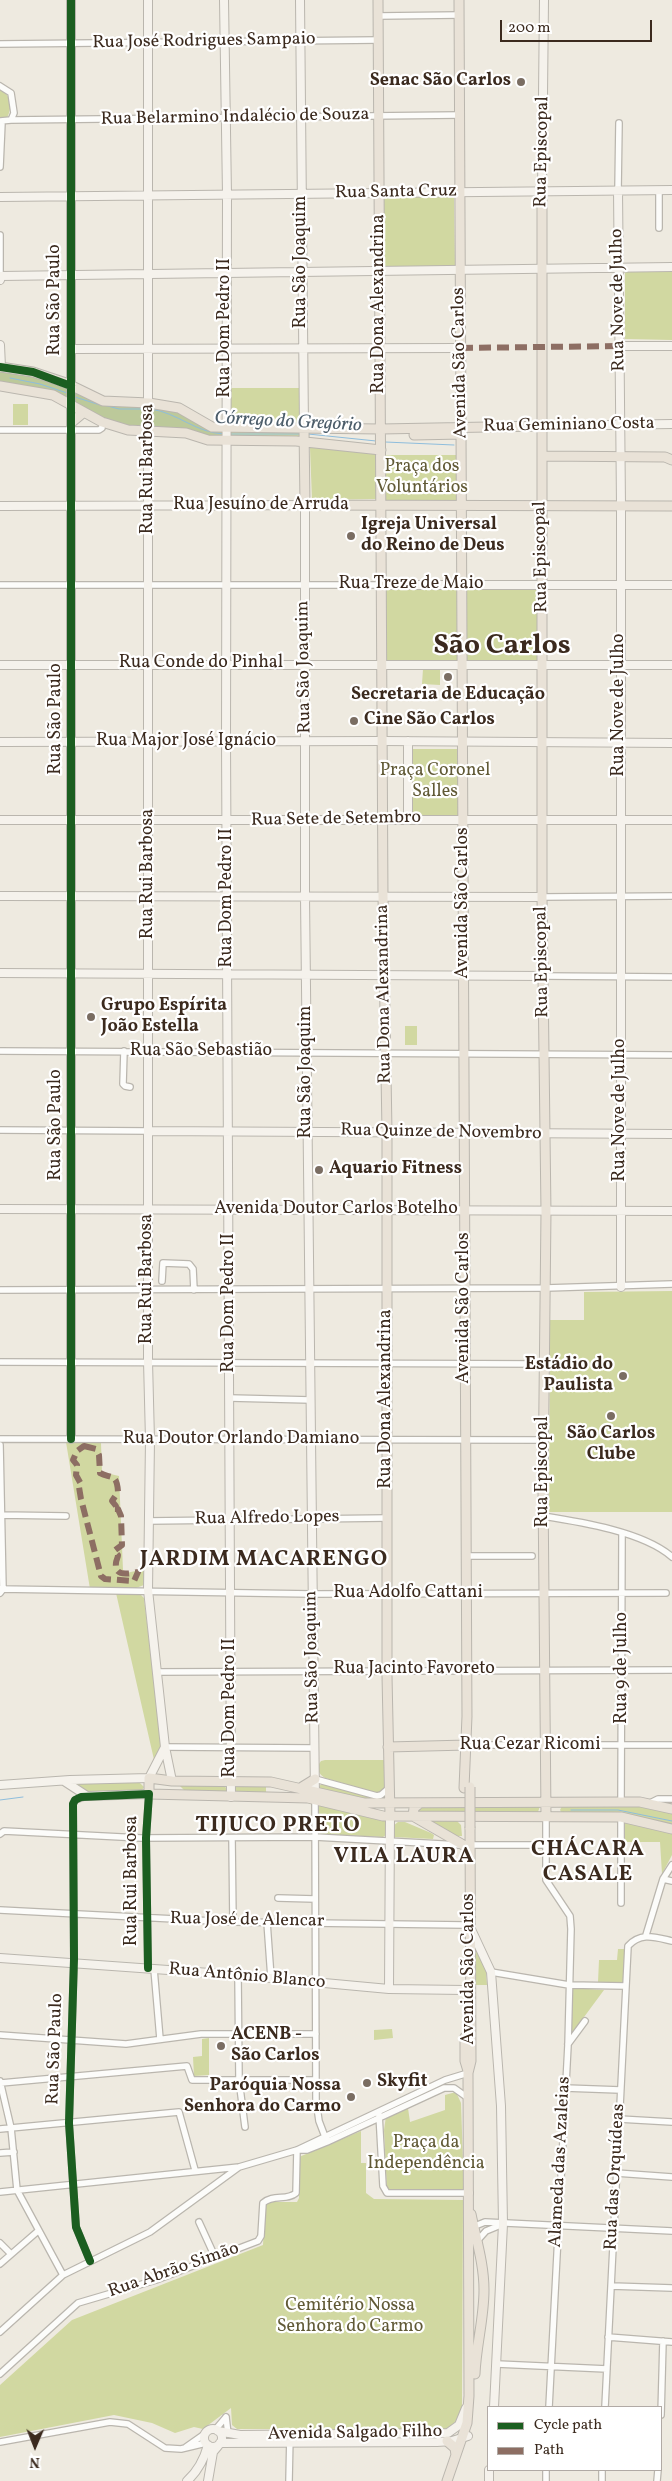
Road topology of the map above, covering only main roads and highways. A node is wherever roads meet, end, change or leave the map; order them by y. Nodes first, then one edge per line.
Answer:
1 (71, 0) edge
2 (148, 0) edge
3 (224, 0) edge
4 (300, 0) edge
5 (378, 0) edge
6 (459, 0) edge
7 (544, 0) edge
8 (618, 190) junction
9 (672, 190) edge
10 (542, 191) junction
11 (460, 192) junction
12 (380, 193) junction
13 (226, 195) junction
14 (302, 195) junction
15 (149, 196) junction
16 (0, 197) edge
17 (70, 197) junction
18 (619, 267) junction
19 (672, 267) edge
20 (542, 268) junction
21 (460, 269) junction
22 (380, 271) junction
23 (302, 273) junction
24 (225, 274) junction
25 (150, 275) junction
26 (70, 276) junction
27 (0, 278) edge
28 (0, 345) edge
29 (619, 346) junction
30 (672, 346) edge
31 (149, 348) junction
32 (380, 348) junction
33 (461, 348) junction
34 (71, 349) junction
35 (226, 349) junction
36 (303, 349) junction
37 (0, 368) edge
38 (0, 386) edge
39 (71, 387) junction
40 (71, 402) junction
41 (149, 404) junction
42 (84, 412) junction
43 (672, 424) edge
44 (620, 425) junction
45 (72, 426) junction
46 (541, 426) junction
47 (149, 431) junction
48 (462, 431) junction
49 (226, 434) junction
50 (303, 435) junction
51 (381, 440) junction
52 (542, 456) junction
53 (620, 457) junction
54 (672, 460) edge
55 (305, 505) junction
56 (382, 505) junction
57 (0, 506) edge
58 (149, 506) junction
59 (226, 506) junction
60 (463, 506) junction
61 (621, 506) junction
62 (672, 506) edge
63 (70, 507) junction
64 (542, 507) junction
65 (382, 585) junction
66 (463, 585) junction
67 (543, 585) junction
68 (620, 585) junction
69 (672, 585) edge
70 (305, 663) junction
71 (149, 664) junction
72 (227, 664) junction
73 (382, 664) junction
74 (462, 664) junction
75 (543, 664) junction
76 (0, 665) edge
77 (72, 665) junction
78 (620, 665) junction
79 (672, 665) edge
80 (226, 741) junction
81 (306, 741) junction
82 (383, 741) junction
83 (408, 741) junction
84 (463, 741) junction
85 (0, 742) edge
86 (543, 742) junction
87 (72, 743) junction
88 (149, 743) junction
89 (620, 743) junction
90 (672, 743) edge
91 (384, 819) junction
92 (408, 819) junction
93 (0, 820) edge
94 (71, 820) junction
95 (150, 820) junction
96 (306, 820) junction
97 (464, 820) junction
98 (542, 820) junction
99 (621, 820) junction
100 (672, 820) edge
101 (228, 821) junction
102 (0, 896) edge
103 (72, 896) junction
104 (227, 896) junction
105 (306, 896) junction
106 (383, 896) junction
107 (464, 896) junction
108 (149, 897) junction
109 (542, 897) junction
110 (0, 973) edge
111 (72, 973) junction
112 (149, 974) junction
113 (228, 975) junction
114 (463, 975) junction
115 (307, 976) junction
116 (384, 976) junction
117 (543, 976) junction
118 (149, 1131) junction
119 (229, 1132) junction
120 (308, 1132) junction
121 (387, 1132) junction
122 (464, 1132) junction
123 (546, 1134) junction
124 (622, 1134) junction
125 (672, 1134) edge
126 (0, 1209) edge
127 (72, 1210) junction
128 (148, 1210) junction
129 (230, 1210) junction
130 (465, 1210) junction
131 (622, 1210) junction
132 (308, 1211) junction
133 (387, 1211) junction
134 (672, 1211) edge
135 (546, 1212) junction
136 (621, 1287) road end
137 (71, 1439) road end
138 (467, 1745) junction
139 (165, 1747) junction
140 (388, 1747) junction
141 (149, 1778) junction
142 (315, 1779) junction
143 (172, 1781) junction
144 (64, 1782) junction
145 (231, 1782) junction
146 (271, 1782) junction
147 (0, 1785) edge
148 (302, 1787) junction
149 (149, 1794) junction
150 (315, 1795) junction
151 (184, 1796) junction
152 (231, 1797) junction
153 (270, 1797) junction
154 (389, 1802) junction
155 (546, 1802) junction
156 (563, 1802) junction
157 (420, 1803) junction
158 (672, 1810) edge
159 (390, 1816) junction
160 (411, 1816) junction
161 (546, 1816) junction
162 (563, 1816) junction
163 (672, 1830) edge
164 (467, 1845) junction
165 (467, 1925) junction
166 (0, 1958) edge
167 (389, 1989) junction
168 (465, 1990) junction
169 (468, 2073) junction
170 (469, 2196) junction
171 (475, 2226) junction
172 (468, 2235) junction
173 (468, 2275) junction
174 (483, 2278) junction
175 (468, 2301) junction
176 (483, 2307) junction
177 (469, 2396) junction
178 (494, 2406) edge
179 (217, 2430) junction
180 (378, 2434) junction
181 (465, 2437) junction
182 (290, 2439) junction
183 (447, 2441) junction
184 (378, 2443) junction
185 (207, 2444) junction
186 (219, 2444) junction
187 (455, 2458) junction
188 (196, 2474) junction
189 (187, 2481) edge
190 (200, 2481) edge
191 (208, 2481) edge
192 (447, 2481) edge
193 (452, 2481) edge

1 - 17 main road, Rua São Paulo
2 - 15 main road, Rua Rui Barbosa
3 - 13 main road, Rua Dom Pedro II
4 - 14 main road, Rua São Joaquim
5 - 12 main road, Rua Dona Alexandrina
6 - 11 main road, Avenida São Carlos
7 - 10 main road, Rua Episcopal
8 - 9 main road, Rua Santa Cruz
8 - 10 main road, Rua Santa Cruz
8 - 18 main road, Rua Nove de Julho
10 - 11 main road, Rua Santa Cruz
10 - 20 main road, Rua Episcopal
11 - 12 main road, Rua Santa Cruz
11 - 21 main road, Avenida São Carlos
12 - 14 main road, Rua Santa Cruz
12 - 22 main road, Rua Dona Alexandrina
13 - 14 main road, Rua Santa Cruz
13 - 15 main road, Rua Santa Cruz
13 - 24 main road, Rua Dom Pedro II
14 - 23 main road, Rua São Joaquim
15 - 17 main road, Rua Santa Cruz
15 - 25 main road, Rua Rui Barbosa
16 - 17 main road, Rua Santa Cruz
17 - 26 main road, Rua São Paulo
18 - 19 main road
18 - 20 main road
18 - 29 main road, Rua Nove de Julho
20 - 21 main road
20 - 46 main road, Rua Episcopal
21 - 22 main road
21 - 33 main road, Avenida São Carlos
22 - 23 main road
22 - 32 main road, Rua Dona Alexandrina
23 - 24 main road
23 - 36 main road, Rua São Joaquim
24 - 25 main road
24 - 35 main road, Rua Dom Pedro II
25 - 26 main road
25 - 31 main road, Rua Rui Barbosa
26 - 27 main road
26 - 34 main road, Rua São Paulo
28 - 37 main road
29 - 30 main road
29 - 44 main road, Rua Nove de Julho
31 - 34 main road
31 - 35 main road
31 - 41 main road, Rua Rui Barbosa
32 - 33 main road
32 - 36 main road
32 - 51 main road, Rua Dona Alexandrina
33 - 48 main road, Avenida São Carlos
34 - 39 main road, Rua São Paulo
35 - 36 main road
35 - 49 main road, Rua Dom Pedro II
36 - 50 main road, Rua São Joaquim
37 - 39 main road
38 - 40 main road
39 - 40 main road, Rua São Paulo
39 - 41 main road
40 - 42 main road
40 - 45 main road, Rua São Paulo
41 - 47 main road, Rua Rui Barbosa
41 - 49 main road
42 - 45 main road
42 - 47 main road
43 - 44 main road, Rua Geminiano Costa
44 - 46 main road, Rua Geminiano Costa
44 - 53 main road, Rua Nove de Julho
45 - 63 main road, Rua São Paulo
46 - 48 main road, Rua Geminiano Costa
46 - 52 main road, Rua Episcopal
47 - 49 main road
47 - 58 main road, Rua Rui Barbosa
48 - 51 main road, Rua Geminiano Costa
48 - 60 main road, Avenida São Carlos
49 - 50 main road, Rua Geminiano Costa
49 - 50 main road
49 - 59 main road, Rua Dom Pedro II
50 - 51 main road, Rua Geminiano Costa
50 - 51 main road
50 - 55 main road, Rua São Joaquim
51 - 56 main road, Rua Dona Alexandrina
52 - 53 main road
52 - 64 main road, Rua Episcopal
53 - 54 main road
53 - 61 main road, Rua Nove de Julho
55 - 56 main road, Rua Jesuíno de Arruda
55 - 59 main road, Rua Jesuíno de Arruda
55 - 70 main road, Rua São Joaquim
56 - 60 main road, Rua Jesuíno de Arruda
56 - 65 main road, Rua Dona Alexandrina
57 - 63 main road, Rua Jesuíno de Arruda
58 - 59 main road, Rua Jesuíno de Arruda
58 - 63 main road, Rua Jesuíno de Arruda
58 - 71 main road, Rua Rui Barbosa
59 - 72 main road, Rua Dom Pedro II
60 - 64 main road, Rua Jesuíno de Arruda
60 - 66 main road, Avenida São Carlos
61 - 62 main road, Rua Jesuíno de Arruda
61 - 64 main road, Rua Jesuíno de Arruda
61 - 68 main road, Rua Nove de Julho
63 - 77 main road, Rua São Paulo
64 - 67 main road, Rua Episcopal
65 - 66 main road, Rua Treze de Maio
65 - 73 main road, Rua Dona Alexandrina
66 - 67 main road, Rua Treze de Maio
66 - 74 main road, Avenida São Carlos
67 - 68 main road, Rua Treze de Maio
67 - 75 main road, Rua Episcopal
68 - 69 main road, Rua Treze de Maio
68 - 78 main road, Rua Nove de Julho
70 - 72 main road, Rua Conde do Pinhal
70 - 73 main road, Rua Conde do Pinhal
70 - 81 main road, Rua São Joaquim
71 - 72 main road, Rua Conde do Pinhal
71 - 77 main road, Rua Conde do Pinhal
71 - 88 main road, Rua Rui Barbosa
72 - 80 main road, Rua Dom Pedro II
73 - 74 main road, Rua Conde do Pinhal
73 - 82 main road, Rua Dona Alexandrina
74 - 75 main road, Rua Conde do Pinhal
74 - 84 main road, Avenida São Carlos
75 - 78 main road, Rua Conde do Pinhal
75 - 86 main road, Rua Episcopal
76 - 77 main road, Rua Conde do Pinhal
77 - 87 main road, Rua São Paulo
78 - 79 main road, Rua Conde do Pinhal
78 - 89 main road, Rua Nove de Julho
80 - 81 main road, Rua Major José Ignácio
80 - 88 main road, Rua Major José Ignácio
80 - 101 main road, Rua Dom Pedro II
81 - 82 main road, Rua Major José Ignácio
81 - 96 main road, Rua São Joaquim
82 - 83 main road, Rua Major José Ignácio
82 - 91 main road, Rua Dona Alexandrina
83 - 84 main road, Rua Major José Ignácio
83 - 92 main road
84 - 86 main road, Rua Major José Ignácio
84 - 97 main road, Avenida São Carlos
85 - 87 main road, Rua Major José Ignácio
86 - 89 main road, Rua Major José Ignácio
86 - 98 main road, Rua Episcopal
87 - 88 main road, Rua Major José Ignácio
87 - 94 main road, Rua São Paulo
88 - 95 main road, Rua Rui Barbosa
89 - 90 main road, Rua Major José Ignácio
89 - 99 main road, Rua Nove de Julho
91 - 92 main road, Rua Sete de Setembro
91 - 96 main road, Rua Sete de Setembro
91 - 106 main road, Rua Dona Alexandrina
92 - 97 main road, Rua Sete de Setembro
93 - 94 main road, Rua Sete de Setembro
94 - 95 main road, Rua Sete de Setembro
94 - 103 main road, Rua São Paulo
95 - 101 main road, Rua Sete de Setembro
95 - 108 main road, Rua Rui Barbosa
96 - 101 main road, Rua Sete de Setembro
96 - 105 main road, Rua São Joaquim
97 - 98 main road, Rua Sete de Setembro
97 - 107 main road, Avenida São Carlos
98 - 99 main road, Rua Sete de Setembro
98 - 109 main road, Rua Episcopal
99 - 100 main road, Rua Sete de Setembro
99 - 124 main road, Rua Nove de Julho
101 - 104 main road, Rua Dom Pedro II
102 - 103 main road
103 - 108 main road
103 - 111 main road, Rua São Paulo
104 - 105 main road
104 - 108 main road
104 - 113 main road, Rua Dom Pedro II
105 - 106 main road
105 - 115 main road, Rua São Joaquim
106 - 107 main road
106 - 116 main road, Rua Dona Alexandrina
107 - 109 main road
107 - 114 main road, Avenida São Carlos
108 - 112 main road, Rua Rui Barbosa
109 - 117 main road, Rua Episcopal
110 - 111 main road
111 - 112 main road
111 - 127 main road, Rua São Paulo
112 - 113 main road
112 - 118 main road, Rua Rui Barbosa
113 - 115 main road
113 - 119 main road, Rua Dom Pedro II
114 - 116 main road
114 - 117 main road
114 - 122 main road, Avenida São Carlos
115 - 116 main road
115 - 120 main road, Rua São Joaquim
116 - 121 main road, Rua Dona Alexandrina
117 - 123 main road, Rua Episcopal
118 - 119 main road, Rua Quinze de Novembro
118 - 128 main road, Rua Rui Barbosa
119 - 120 main road, Rua Quinze de Novembro
119 - 129 main road, Rua Dom Pedro II
120 - 121 main road, Rua Quinze de Novembro
120 - 132 main road, Rua São Joaquim
121 - 122 main road, Rua Quinze de Novembro
121 - 133 main road, Rua Dona Alexandrina
122 - 123 main road, Rua Quinze de Novembro
122 - 130 main road, Avenida São Carlos
123 - 124 main road, Rua Quinze de Novembro
123 - 135 main road, Rua Episcopal
124 - 125 main road, Rua Quinze de Novembro
124 - 131 main road, Rua Nove de Julho
126 - 127 main road, Avenida Doutor Carlos Botelho
127 - 128 main road, Avenida Doutor Carlos Botelho
127 - 137 main road, Rua São Paulo
128 - 129 main road, Avenida Doutor Carlos Botelho
128 - 139 main road, Rua Rui Barbosa
129 - 132 main road, Avenida Doutor Carlos Botelho
129 - 145 main road, Rua Dom Pedro II
130 - 133 main road, Avenida Doutor Carlos Botelho
130 - 135 main road, Avenida Doutor Carlos Botelho
130 - 138 main road, Avenida São Carlos
131 - 134 main road, Avenida Doutor Carlos Botelho
131 - 135 main road, Avenida Doutor Carlos Botelho
131 - 136 main road, Rua Nove de Julho
132 - 133 main road, Avenida Doutor Carlos Botelho
132 - 142 main road, Rua São Joaquim
133 - 140 main road, Rua Dona Alexandrina
135 - 155 main road, Rua Episcopal
138 - 140 main road, Rua Cezar Ricomi
138 - 164 main road, Avenida São Carlos
139 - 141 main road, Rua Rui Barbosa
139 - 143 main road, Rua Rui Barbosa
140 - 154 main road, Rua Dona Alexandrina
141 - 143 main road
141 - 144 main road
141 - 149 main road, Rua Rui Barbosa
142 - 148 main road
142 - 150 main road, Rua São Joaquim
143 - 145 main road
143 - 151 main road
144 - 147 main road
144 - 149 main road
145 - 146 main road
145 - 152 main road, Rua Dom Pedro II
146 - 148 main road
146 - 153 main road
148 - 150 main road
149 - 151 main road
150 - 153 main road
150 - 154 main road
150 - 159 main road
151 - 152 main road
152 - 153 main road
154 - 157 main road
154 - 159 main road, Rua Dona Alexandrina
155 - 156 main road
155 - 157 main road
155 - 161 main road, Rua Episcopal
156 - 158 main road
156 - 162 main road
157 - 160 main road
159 - 160 main road
159 - 167 main road, Rua Dona Alexandrina
160 - 161 main road
160 - 164 main road
161 - 162 main road
162 - 163 main road
164 - 165 main road, Avenida São Carlos
165 - 168 main road, Avenida São Carlos
165 - 169 main road, Avenida São Carlos
165 - 178 main road
166 - 167 main road, Rua Antônio Blanco
167 - 168 main road, Rua Antônio Blanco
168 - 169 main road, Avenida São Carlos
169 - 170 main road, Avenida São Carlos
170 - 171 main road, Avenida São Carlos
170 - 172 main road, Avenida São Carlos
171 - 172 main road
171 - 174 main road, Avenida São Carlos
172 - 173 main road, Avenida São Carlos
173 - 174 main road
173 - 175 main road, Avenida São Carlos
174 - 176 main road, Avenida São Carlos
175 - 176 main road
175 - 177 main road, Avenida São Carlos
176 - 181 main road, Avenida São Carlos
177 - 180 main road, Avenida Salgado Filho
177 - 181 main road, Avenida São Carlos
179 - 182 main road, Avenida Salgado Filho
179 - 185 main road
179 - 186 main road
180 - 182 main road, Avenida Salgado Filho
180 - 184 main road
181 - 183 main road, Avenida Salgado Filho
181 - 187 main road
181 - 193 main road
182 - 184 main road, Avenida Salgado Filho
182 - 186 main road, Avenida Salgado Filho
183 - 184 main road, Avenida Salgado Filho
183 - 187 main road
185 - 186 main road
185 - 188 main road
186 - 191 main road
187 - 192 main road
188 - 189 main road
188 - 190 main road

